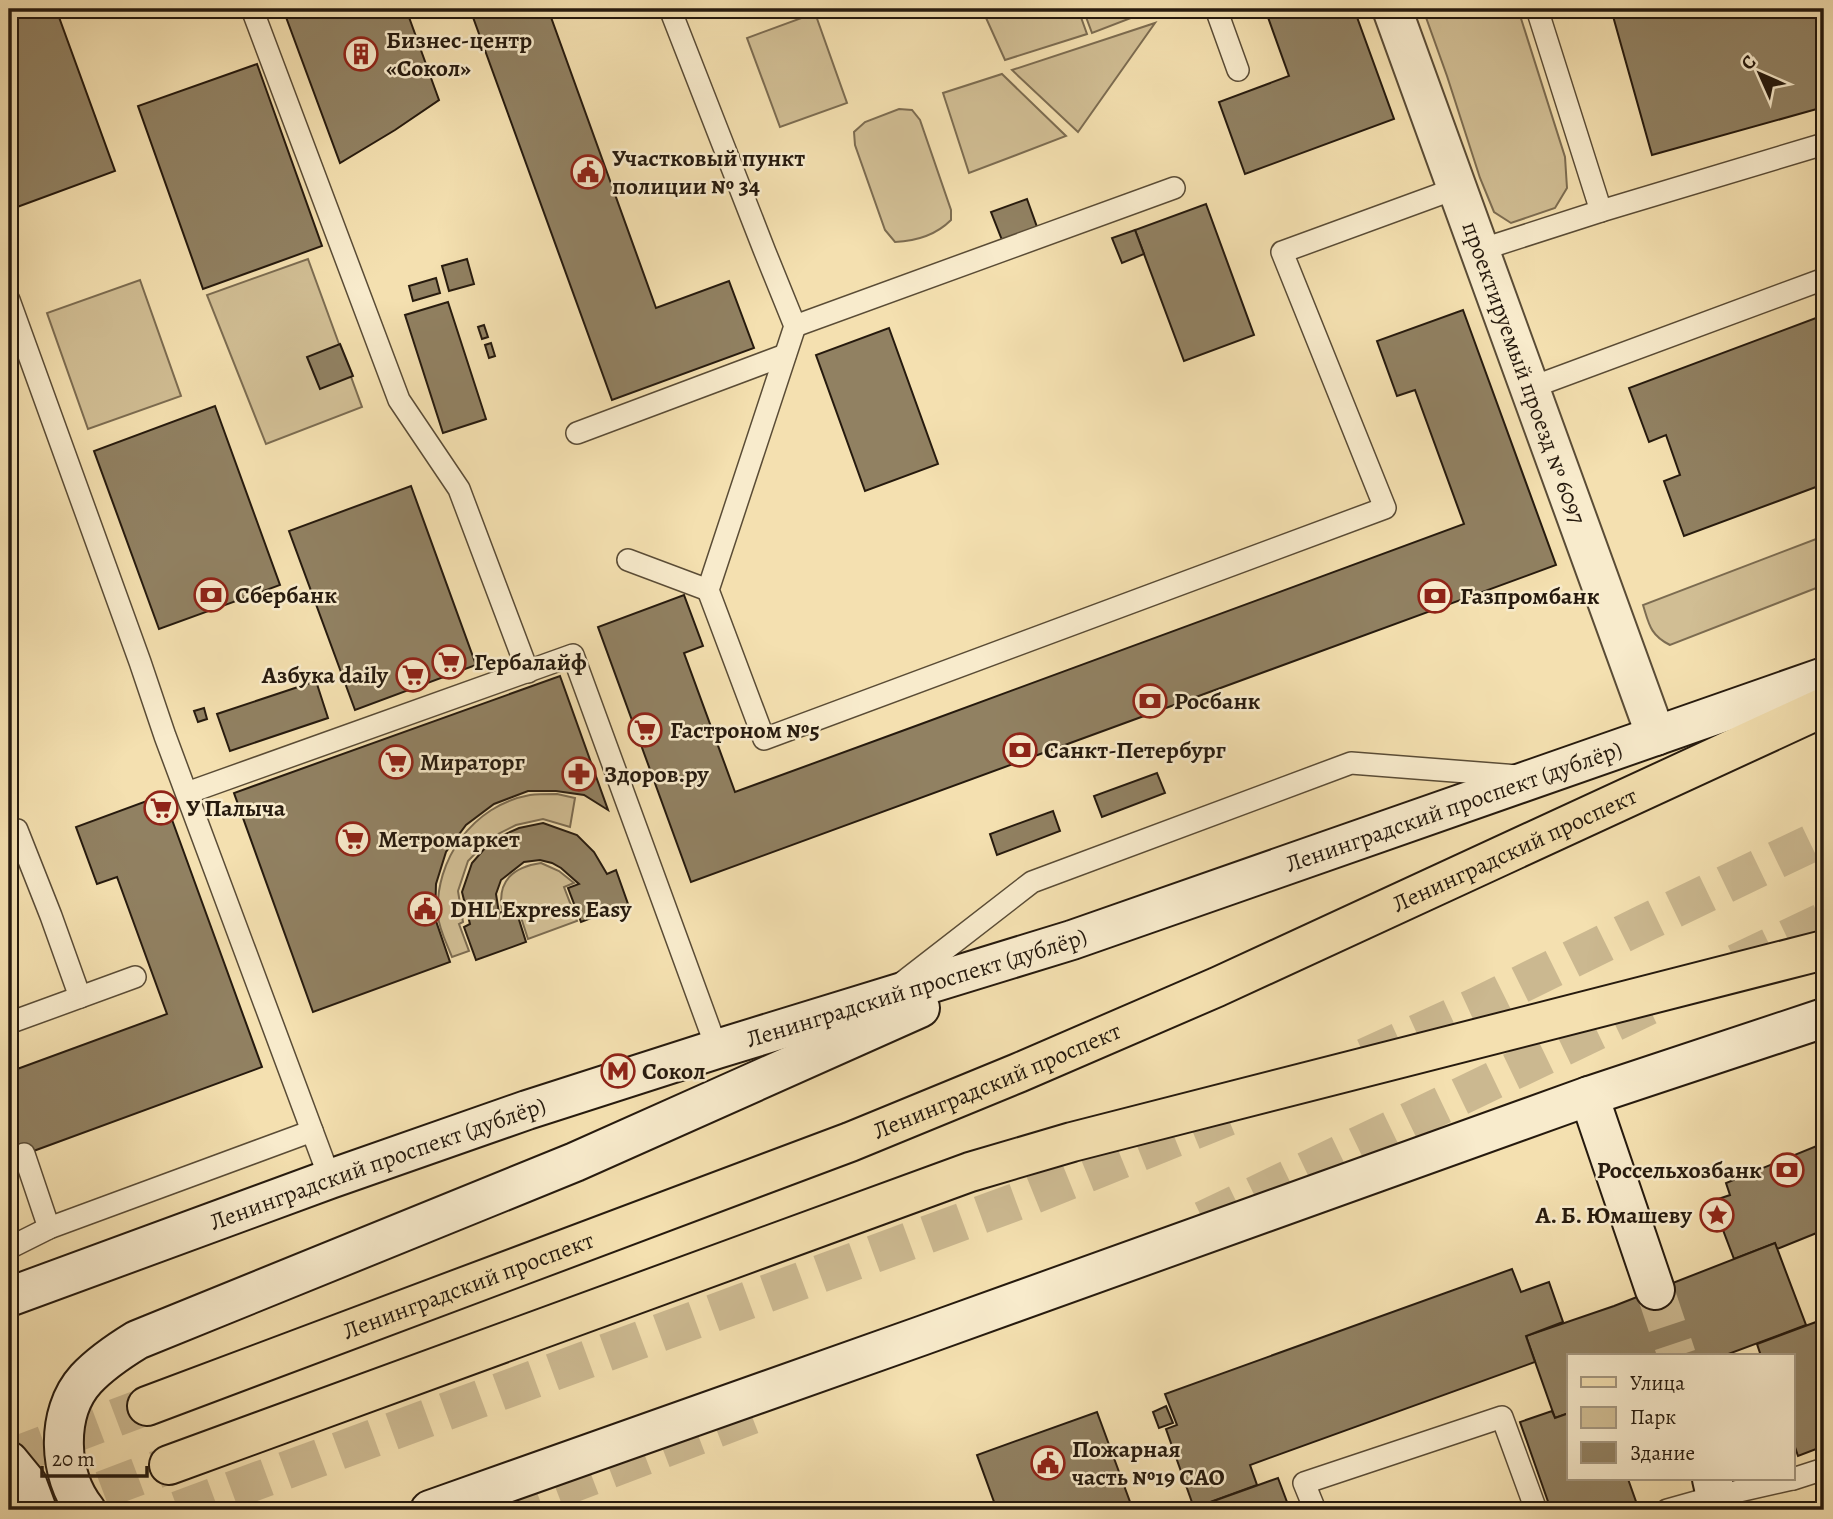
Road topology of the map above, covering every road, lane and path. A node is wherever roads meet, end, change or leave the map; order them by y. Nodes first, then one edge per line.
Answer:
1 (252, 9) edge
2 (670, 9) edge
3 (1216, 9) edge
4 (1392, 9) edge
5 (1537, 9) edge
6 (1238, 70) dead end
7 (1824, 144) edge
8 (1174, 188) dead end
9 (1457, 188) junction
10 (1601, 211) junction
11 (1480, 250) junction
12 (1824, 279) edge
13 (9, 300) edge
14 (795, 326) junction
15 (785, 355) junction
16 (1530, 388) junction
17 (577, 433) dead end
18 (628, 560) dead end
19 (708, 590) junction
20 (528, 672) junction
21 (1824, 677) edge
22 (1824, 707) edge
23 (1656, 736) junction
24 (1538, 778) junction
25 (187, 793) junction
26 (9, 829) edge
27 (1072, 940) junction
28 (1824, 950) edge
29 (135, 977) dead end
30 (80, 998) junction
31 (881, 999) junction
32 (1824, 1018) edge
33 (9, 1023) edge
34 (717, 1049) junction
35 (1589, 1096) junction
36 (312, 1131) junction
37 (24, 1154) dead end
38 (330, 1180) junction
39 (49, 1228) junction
40 (9, 1248) edge
41 (1655, 1290) tunnel mouth
42 (9, 1297) edge
43 (147, 1406) tunnel mouth
44 (9, 1461) edge
45 (169, 1465) tunnel mouth
46 (1824, 1469) edge
47 (1794, 1478) edge
48 (1787, 1480) edge
49 (1716, 1495) edge
50 (37, 1510) edge
51 (86, 1510) edge
52 (430, 1510) edge
53 (1315, 1510) edge
54 (1536, 1510) edge
55 (1667, 1510) edge

1 - 20 lane
2 - 14 lane
3 - 6 lane
4 - 9 main road, проектируемый проезд № 6097
5 - 10 lane
7 - 10 lane
8 - 14 lane
9 - 11 main road, проектируемый проезд № 6097
9 - 19 lane
10 - 11 lane
11 - 16 main road, проектируемый проезд № 6097
12 - 16 lane
13 - 25 lane
14 - 15 lane
15 - 17 lane
15 - 19 lane
16 - 23 main road, проектируемый проезд № 6097
18 - 19 lane
20 - 25 lane
20 - 34 lane
21 - 23 main road, Ленинградский проспект (дублёр)
22 - 43 main road, Ленинградский проспект
23 - 24 main road, Ленинградский проспект (дублёр)
24 - 27 main road, Ленинградский проспект (дублёр)
24 - 31 lane
25 - 36 lane
26 - 30 lane
27 - 31 main road, Ленинградский проспект (дублёр)
27 - 51 main road
28 - 45 main road
29 - 30 lane
30 - 33 lane
31 - 34 main road, Ленинградский проспект (дублёр)
32 - 35 main road
34 - 38 main road, Ленинградский проспект (дублёр)
35 - 41 main road
35 - 52 main road
36 - 38 lane
36 - 39 lane
37 - 39 lane
38 - 42 main road, Ленинградский проспект (дублёр)
39 - 40 lane
44 - 50 main road
46 - 47 lane
48 - 49 lane
49 - 55 lane
53 - 54 lane

